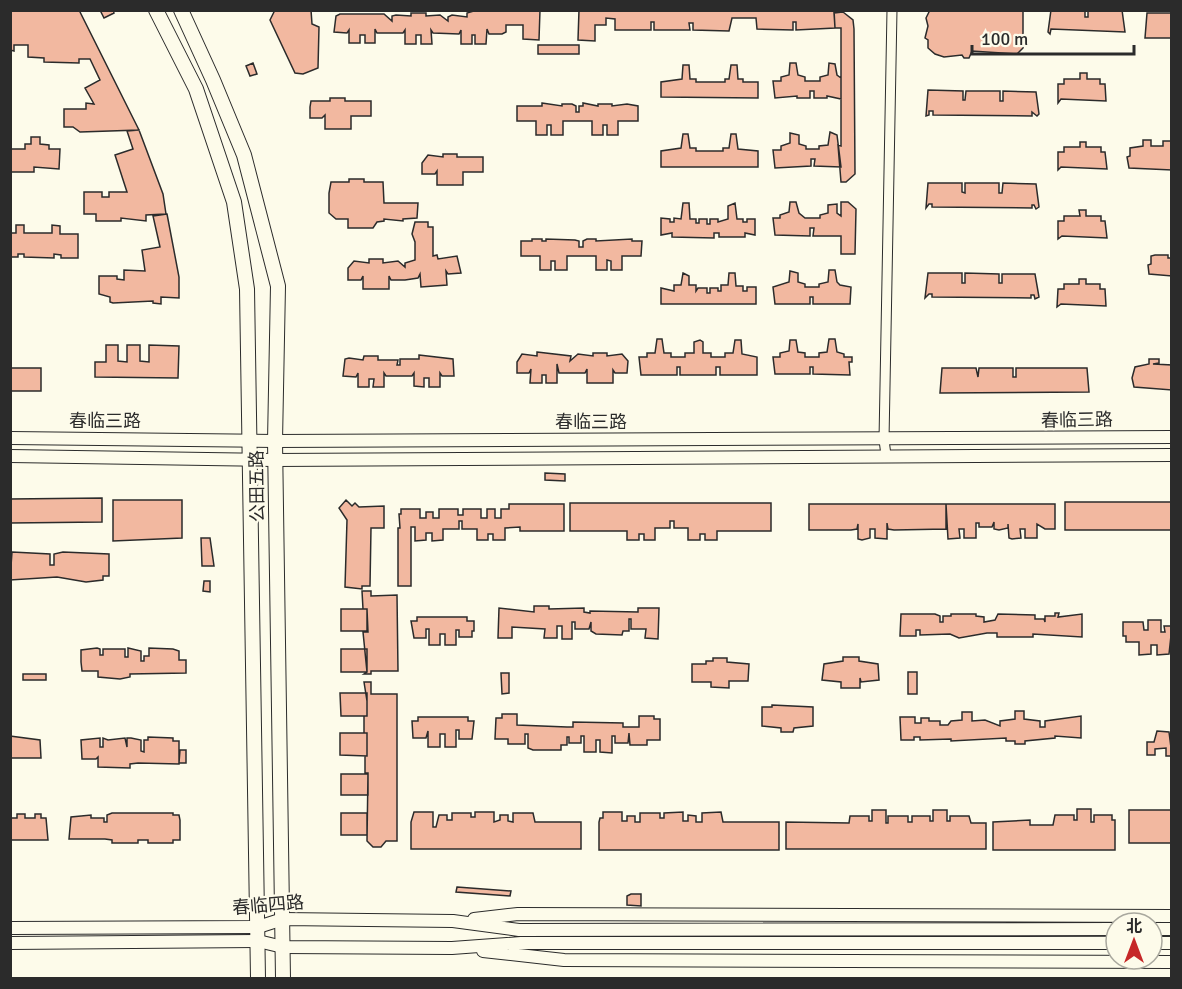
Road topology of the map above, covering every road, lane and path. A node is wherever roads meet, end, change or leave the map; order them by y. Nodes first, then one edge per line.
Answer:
1 (156, 10) edge
2 (181, 10) edge
3 (892, 10) edge
4 (1172, 437) edge
5 (10, 438) edge
6 (251, 439) junction
7 (884, 440) junction
8 (274, 441) junction
9 (886, 455) junction
10 (1172, 455) edge
11 (10, 456) edge
12 (252, 459) junction
13 (275, 460) junction
14 (1172, 916) edge
15 (283, 919) junction
16 (453, 921) junction
17 (258, 927) junction
18 (10, 928) edge
19 (1104, 929) edge
20 (564, 936) junction
21 (258, 941) junction
22 (10, 943) edge
23 (1104, 943) edge
24 (283, 947) junction
25 (452, 948) junction
26 (1172, 962) edge
27 (258, 978) edge
28 (283, 978) edge

1 - 6 main road, 公田五路
2 - 8 main road, 公田五路
3 - 7 street
4 - 7 street, 春临三路
5 - 6 street, 春临三路
6 - 8 street, 春临三路
6 - 12 main road, 公田五路
7 - 8 street, 春临三路
7 - 9 street
8 - 13 main road, 公田五路
9 - 10 street, 春临三路
9 - 13 street, 春临三路
11 - 12 street, 春临三路
12 - 13 street, 春临三路
12 - 17 main road, 公田五路
13 - 15 main road, 公田五路
14 - 16 street
15 - 16 street, 春临四路
15 - 17 street, 春临四路
15 - 24 main road, 公田五路
16 - 20 street, 春临四路
17 - 18 street, 春临四路
17 - 21 main road, 公田五路
19 - 20 street
20 - 23 street
20 - 25 street, 春临四路
21 - 22 street, 春临四路
21 - 24 street, 春临四路
21 - 27 main road, 公田五路
24 - 25 street, 春临四路
24 - 28 main road, 公田五路
25 - 26 street

